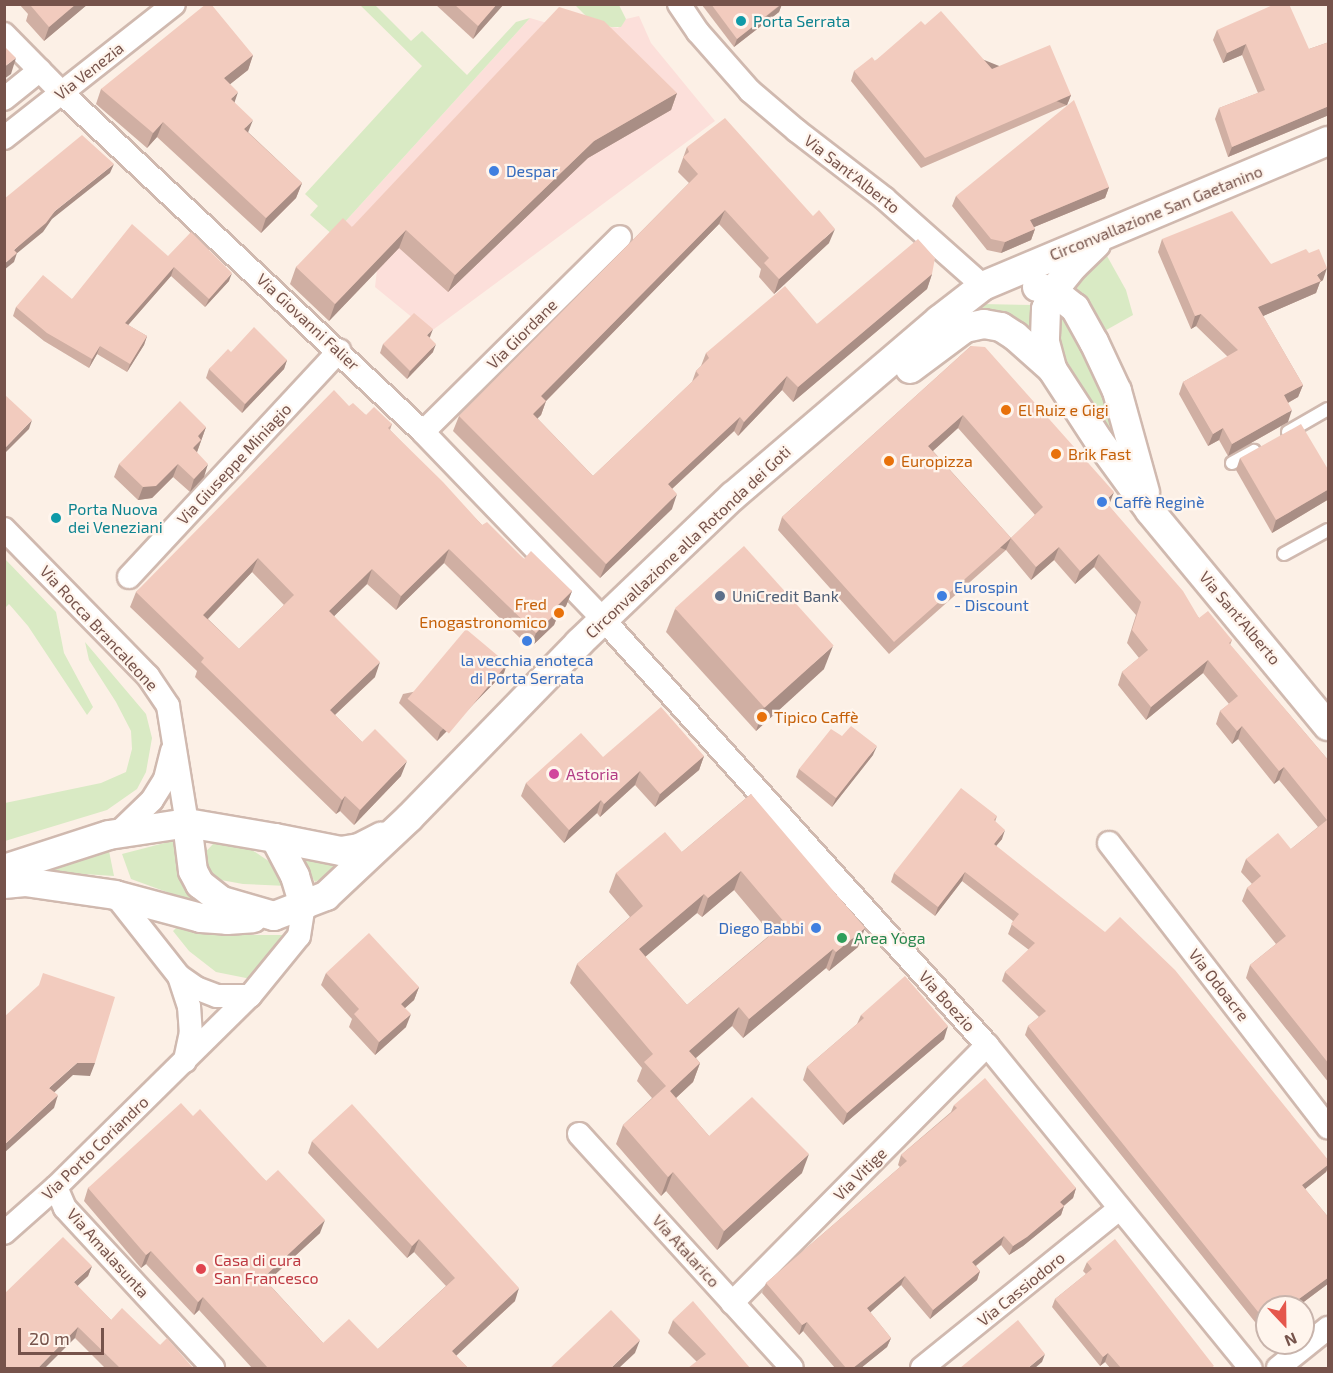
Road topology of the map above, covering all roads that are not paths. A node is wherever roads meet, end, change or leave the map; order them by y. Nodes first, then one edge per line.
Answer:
1 (174, 4) edge
2 (679, 4) edge
3 (4, 34) edge
4 (40, 70) junction
5 (62, 93) junction
6 (4, 99) edge
7 (4, 138) edge
8 (1329, 141) edge
9 (1105, 236) junction
10 (620, 237) dead end
11 (983, 286) junction
12 (1053, 291) junction
13 (339, 351) junction
14 (1052, 369) junction
15 (1329, 409) edge
16 (423, 432) junction
17 (1280, 436) edge
18 (1261, 447) edge
19 (1232, 463) edge
20 (746, 486) junction
21 (1150, 511) junction
22 (4, 530) edge
23 (1329, 530) edge
24 (1284, 554) dead end
25 (129, 577) dead end
26 (603, 619) junction
27 (1329, 726) edge
28 (176, 738) junction
29 (410, 817) junction
30 (188, 823) junction
31 (118, 833) junction
32 (275, 838) junction
33 (1109, 843) dead end
34 (4, 869) edge
35 (4, 884) edge
36 (115, 895) junction
37 (304, 906) junction
38 (274, 916) junction
39 (179, 976) junction
40 (250, 996) junction
41 (987, 1045) junction
42 (185, 1061) junction
43 (1329, 1127) edge
44 (579, 1134) dead end
45 (56, 1187) junction
46 (1119, 1209) junction
47 (4, 1233) edge
48 (732, 1303) junction
49 (1329, 1329) edge
50 (1289, 1366) edge
51 (213, 1368) edge
52 (792, 1368) edge
53 (922, 1368) edge
54 (1250, 1368) edge

1 - 5 street, Via Venezia
2 - 11 street, Via Sant'Alberto
3 - 4 street, Via Giovanni Falier
4 - 5 street, Via Giovanni Falier
4 - 6 street, Via Venezia
5 - 7 street, Via Venezia
5 - 13 street, Via Giovanni Falier
8 - 9 street, Circonvallazione San Gaetanino
9 - 11 street, Circonvallazione San Gaetanino
9 - 12 street, Via Sant'Alberto
10 - 16 street, Via Giordane
11 - 12 street, Via Sant'Alberto
11 - 20 street, Circonvallazione alla Rotonda dei Goti
12 - 14 street, Via Sant'Alberto
12 - 21 street, Via Sant'Alberto
13 - 16 street, Via Giovanni Falier
13 - 25 street, Via Giuseppe Miniagio
14 - 20 street
14 - 21 street, Via Sant'Alberto
15 - 17 lane
16 - 26 street, Via Giovanni Falier
18 - 19 lane
20 - 26 street, Circonvallazione alla Rotonda dei Goti
21 - 27 street, Via Sant'Alberto
22 - 28 street, Via Rocca Brancaleone
23 - 24 lane
26 - 29 street, Circonvallazione alla Rotonda dei Goti
26 - 41 street, Via Boezio
28 - 30 street, Via Rocca Brancaleone
28 - 31 street, Via Rocca Brancaleone
29 - 32 street, Circonvallazione alla Rotonda dei Goti
29 - 37 street, Circonvallazione alla Rotonda dei Goti
30 - 31 street, Circonvallazione alla Rotonda dei Goti
30 - 32 street, Circonvallazione alla Rotonda dei Goti
30 - 38 street
31 - 34 street, Circonvallazione alla Rotonda dei Goti
32 - 37 street
33 - 43 street, Via Odoacre
35 - 36 street, Circonvallazione alla Rotonda dei Goti
36 - 38 street, Circonvallazione alla Rotonda dei Goti
36 - 39 street
37 - 38 street, Circonvallazione alla Rotonda dei Goti
37 - 40 street, Via Porto Coriandro
39 - 40 street
39 - 42 street
40 - 42 street, Via Porto Coriandro
41 - 46 street, Via Boezio
41 - 48 street, Via Vitige
42 - 45 street, Via Porto Coriandro
44 - 48 street, Via Atalarico
45 - 47 street, Via Porto Coriandro
45 - 51 street, Via Amalasunta
46 - 53 street, Via Cassiodoro
46 - 54 street, Via Boezio
48 - 52 street, Via Atalarico
49 - 50 street

